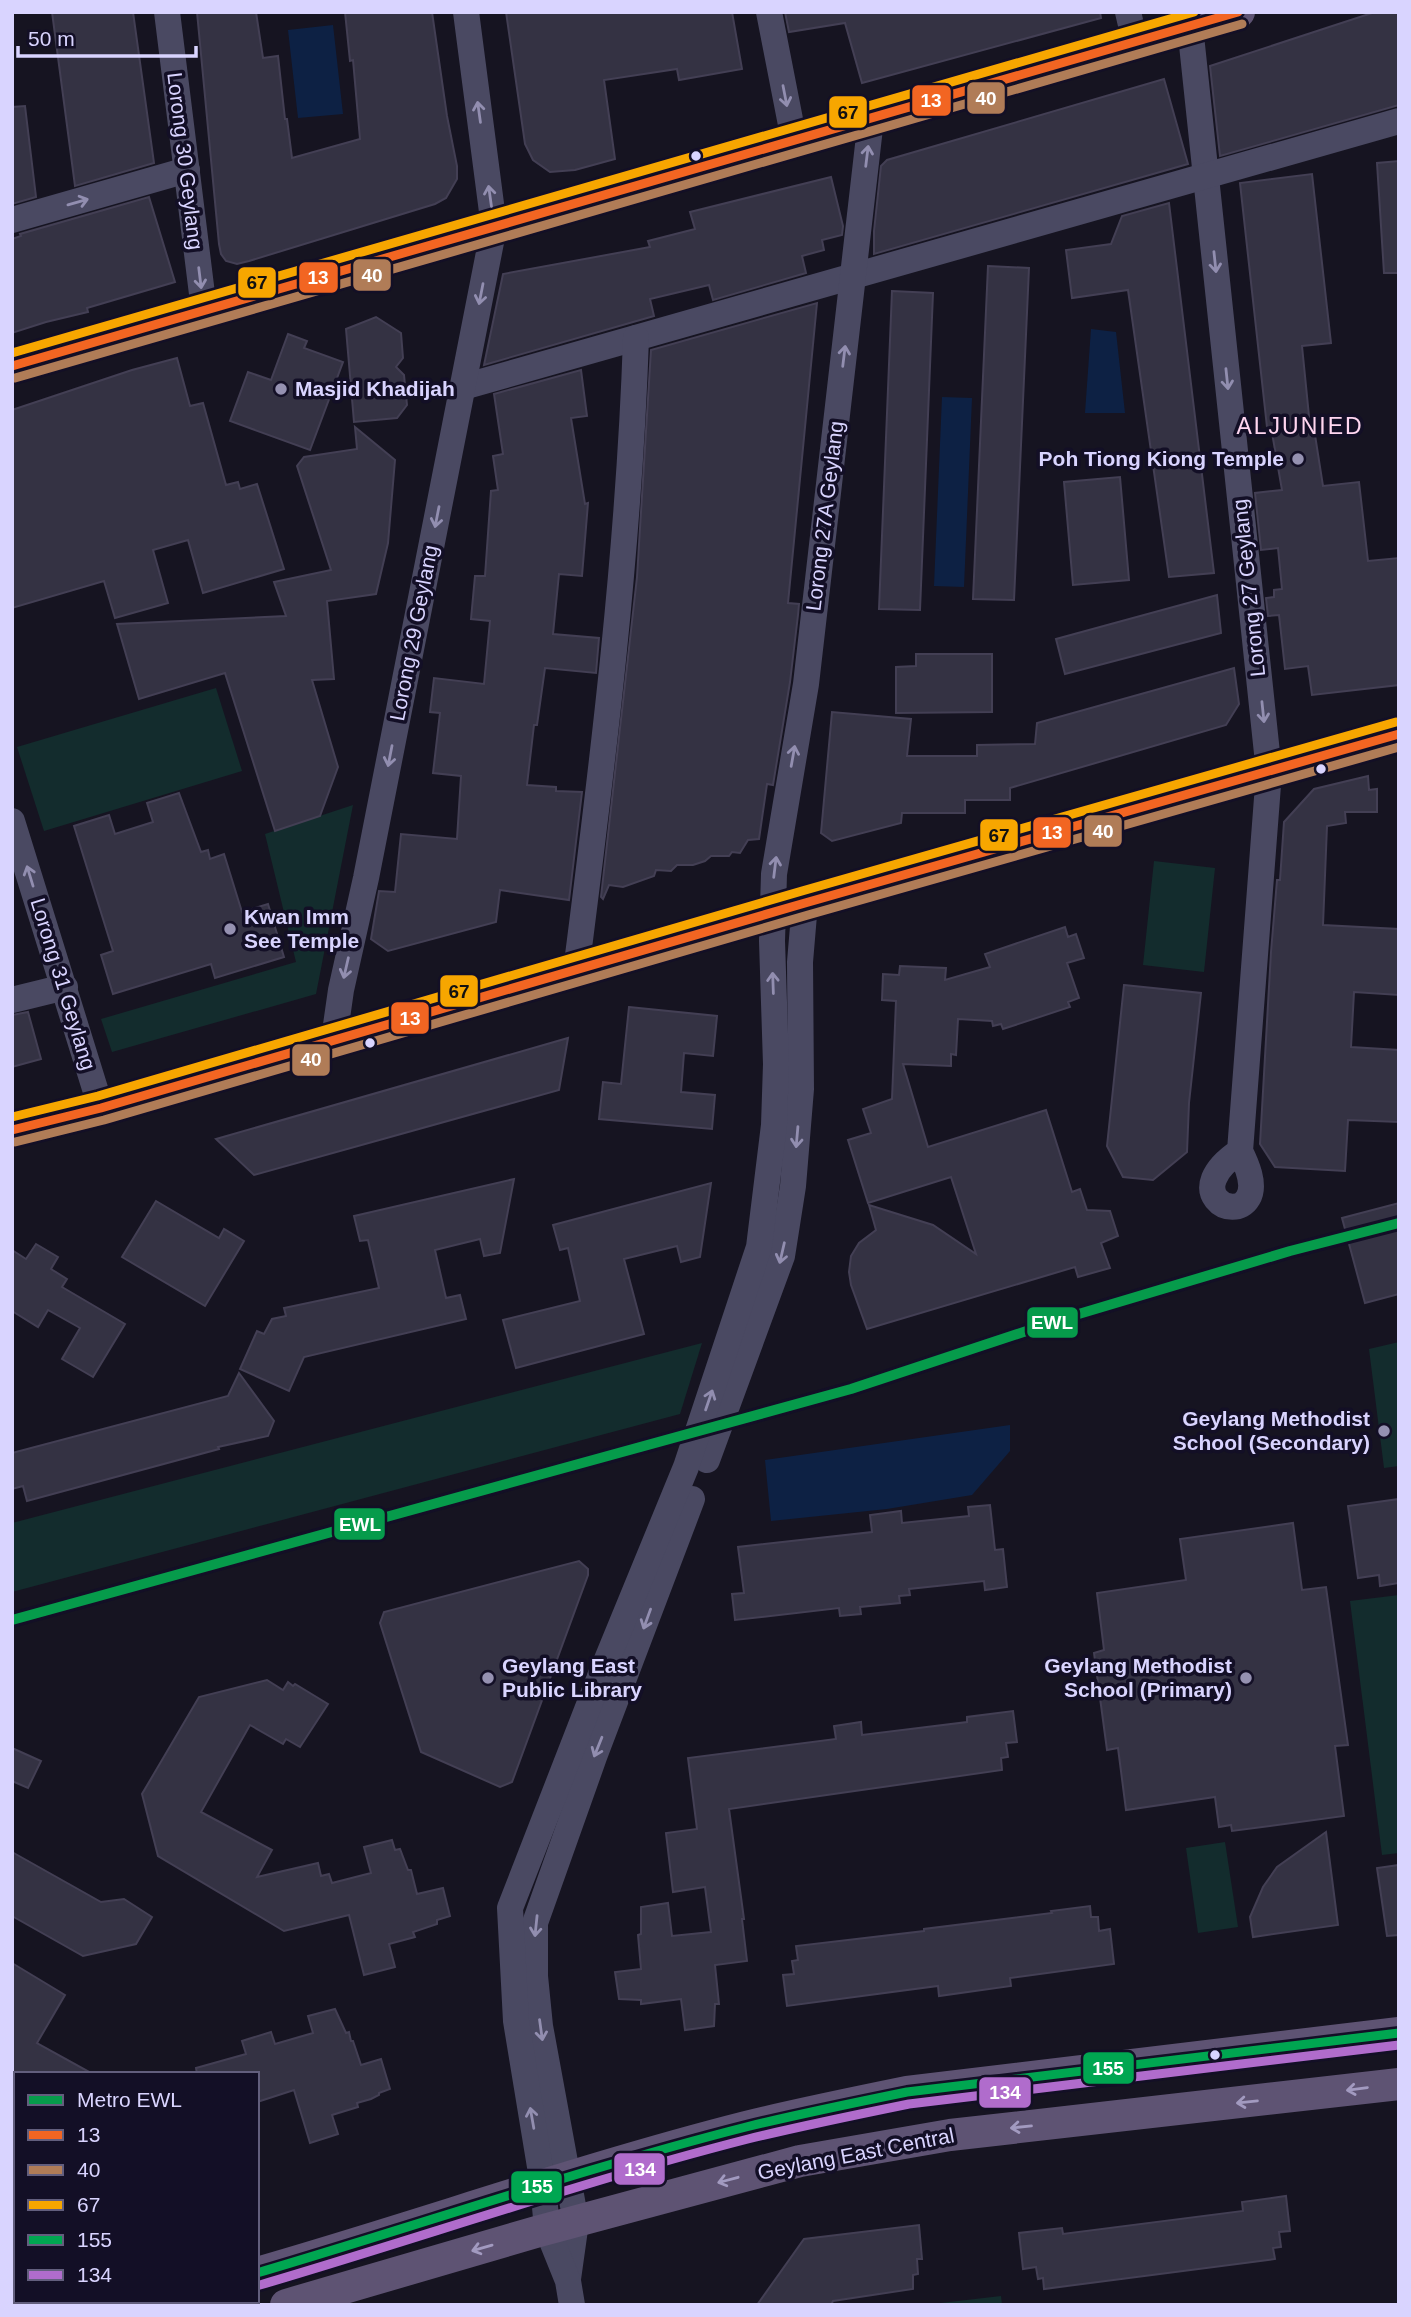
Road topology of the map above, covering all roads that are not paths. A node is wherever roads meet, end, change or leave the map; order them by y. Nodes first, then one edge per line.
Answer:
1 (167, 12) edge
2 (466, 12) edge
3 (769, 12) edge
4 (1239, 12) edge
5 (1190, 26) junction
6 (1132, 27) edge
7 (871, 119) junction
8 (1399, 121) edge
9 (794, 140) junction
10 (187, 170) junction
11 (1206, 177) junction
12 (12, 220) edge
13 (495, 227) junction
14 (853, 276) junction
15 (204, 310) junction
16 (636, 338) junction
17 (12, 366) edge
18 (463, 387) junction
19 (1399, 734) edge
20 (1269, 772) junction
21 (12, 821) edge
22 (804, 903) junction
23 (772, 912) junction
24 (576, 971) junction
25 (65, 987) junction
26 (12, 1000) edge
27 (334, 1040) junction
28 (102, 1108) junction
29 (12, 1130) edge
30 (1240, 1151) dead end
31 (1399, 2032) edge
32 (1399, 2084) edge
33 (556, 2181) junction
34 (562, 2225) junction
35 (259, 2272) edge
36 (570, 2293) edge
37 (286, 2305) edge

1 - 10 street, Lorong 30 Geylang
13 -> 2 street, Lorong 29 Geylang
3 -> 9 street
4 - 5 main road
5 - 6 main road
5 - 11 street, Lorong 27 Geylang
6 - 7 main road
7 - 9 main road
14 -> 7 street, Lorong 27A Geylang
8 - 11 street
9 - 13 main road
12 -> 10 street
10 -> 15 street, Lorong 30 Geylang
11 - 14 street
11 -> 20 street, Lorong 27 Geylang
13 - 15 main road
13 -> 18 street, Lorong 29 Geylang
14 - 16 street
23 -> 14 street, Lorong 27A Geylang
15 - 17 main road
16 - 18 street
16 - 24 street
18 -> 27 street, Lorong 29 Geylang
19 - 20 main road
20 - 22 main road
20 - 30 street, Lorong 27 Geylang
25 -> 21 street, Lorong 31 Geylang
22 - 23 main road
22 -> 33 street
23 - 24 main road
33 -> 23 street, Lorong 27A Geylang
24 - 27 main road
25 - 26 street
25 - 28 street, Lorong 31 Geylang
27 - 28 main road
28 - 29 main road
31 - 33 main road
32 -> 34 main road, Geylang East Central
33 - 34 street
33 - 35 main road
34 - 36 street
34 -> 37 main road, Geylang East Central

